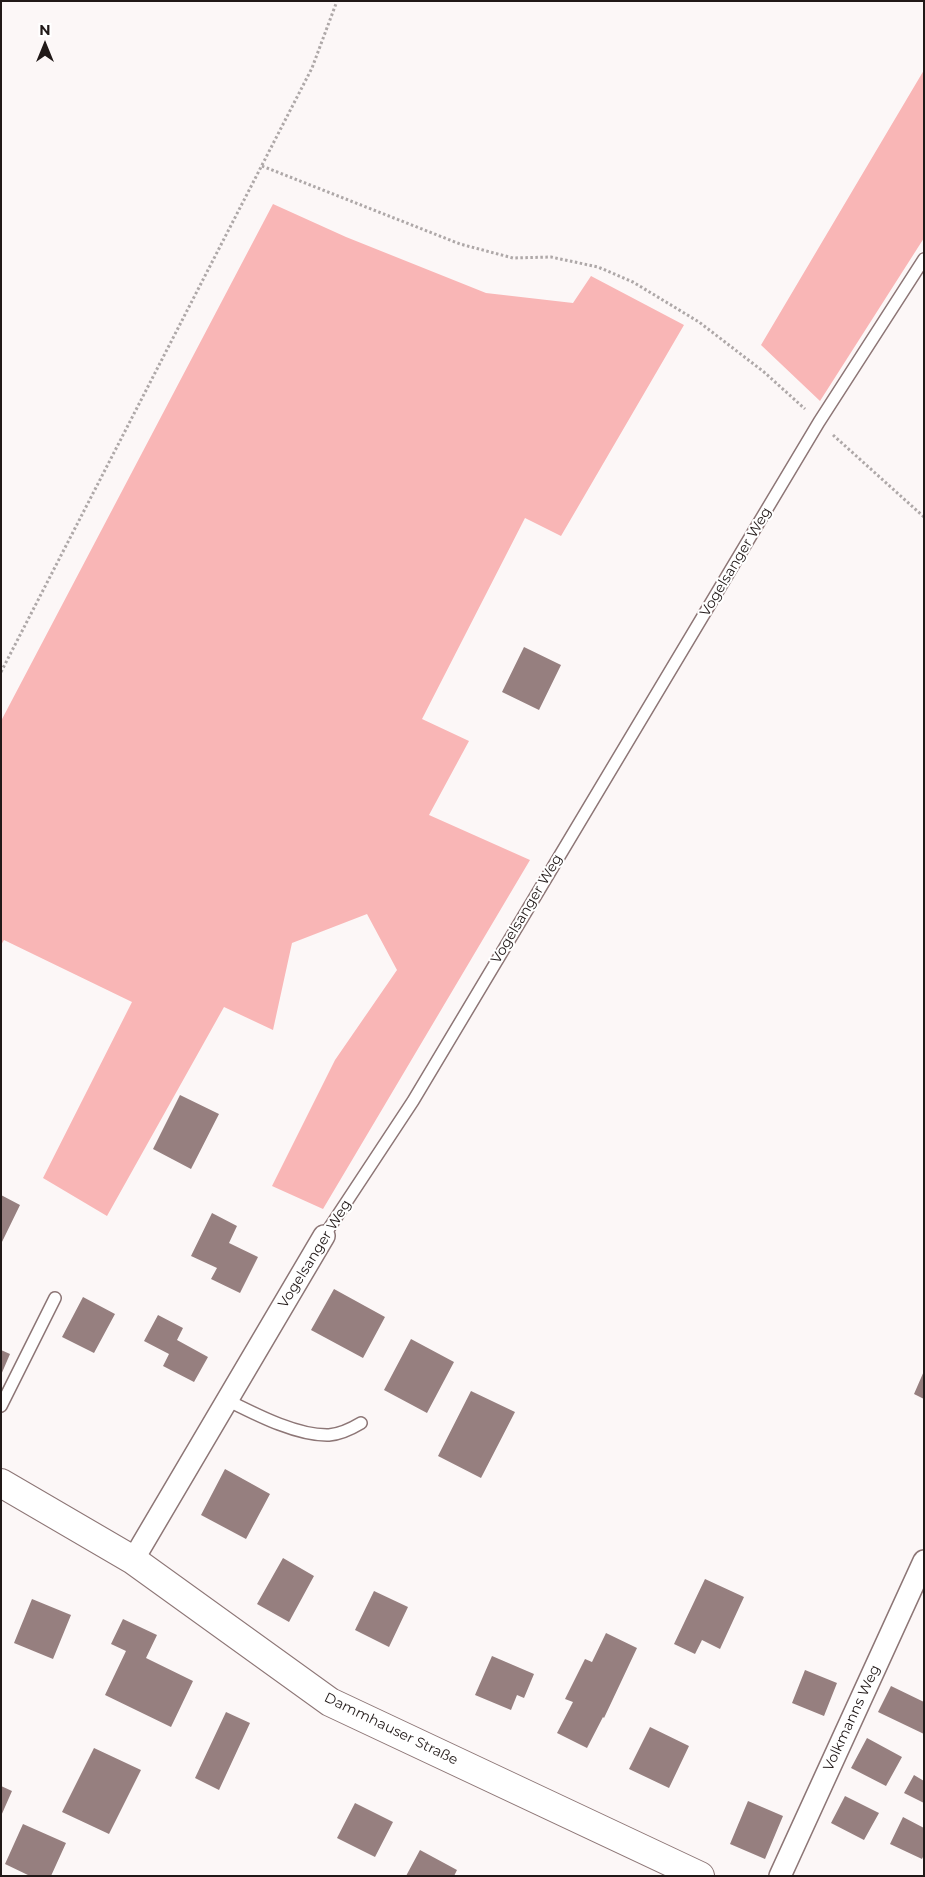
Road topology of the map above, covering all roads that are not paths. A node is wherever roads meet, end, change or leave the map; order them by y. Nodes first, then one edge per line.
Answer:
1 (924, 259) edge
2 (324, 1236) joint
3 (55, 1298) dead end
4 (227, 1400) junction
5 (1, 1406) edge
6 (361, 1423) dead end
7 (1, 1483) edge
8 (133, 1560) junction
9 (924, 1561) edge
10 (700, 1876) edge
11 (780, 1876) edge

1 - 2 lane, Vogelsanger Weg
2 - 4 street, Vogelsanger Weg
3 - 5 lane
4 - 6 lane
4 - 8 street, Vogelsanger Weg
7 - 8 street, Dammhauser Straße
8 - 10 street, Dammhauser Straße
9 - 11 street, Volkmanns Weg

